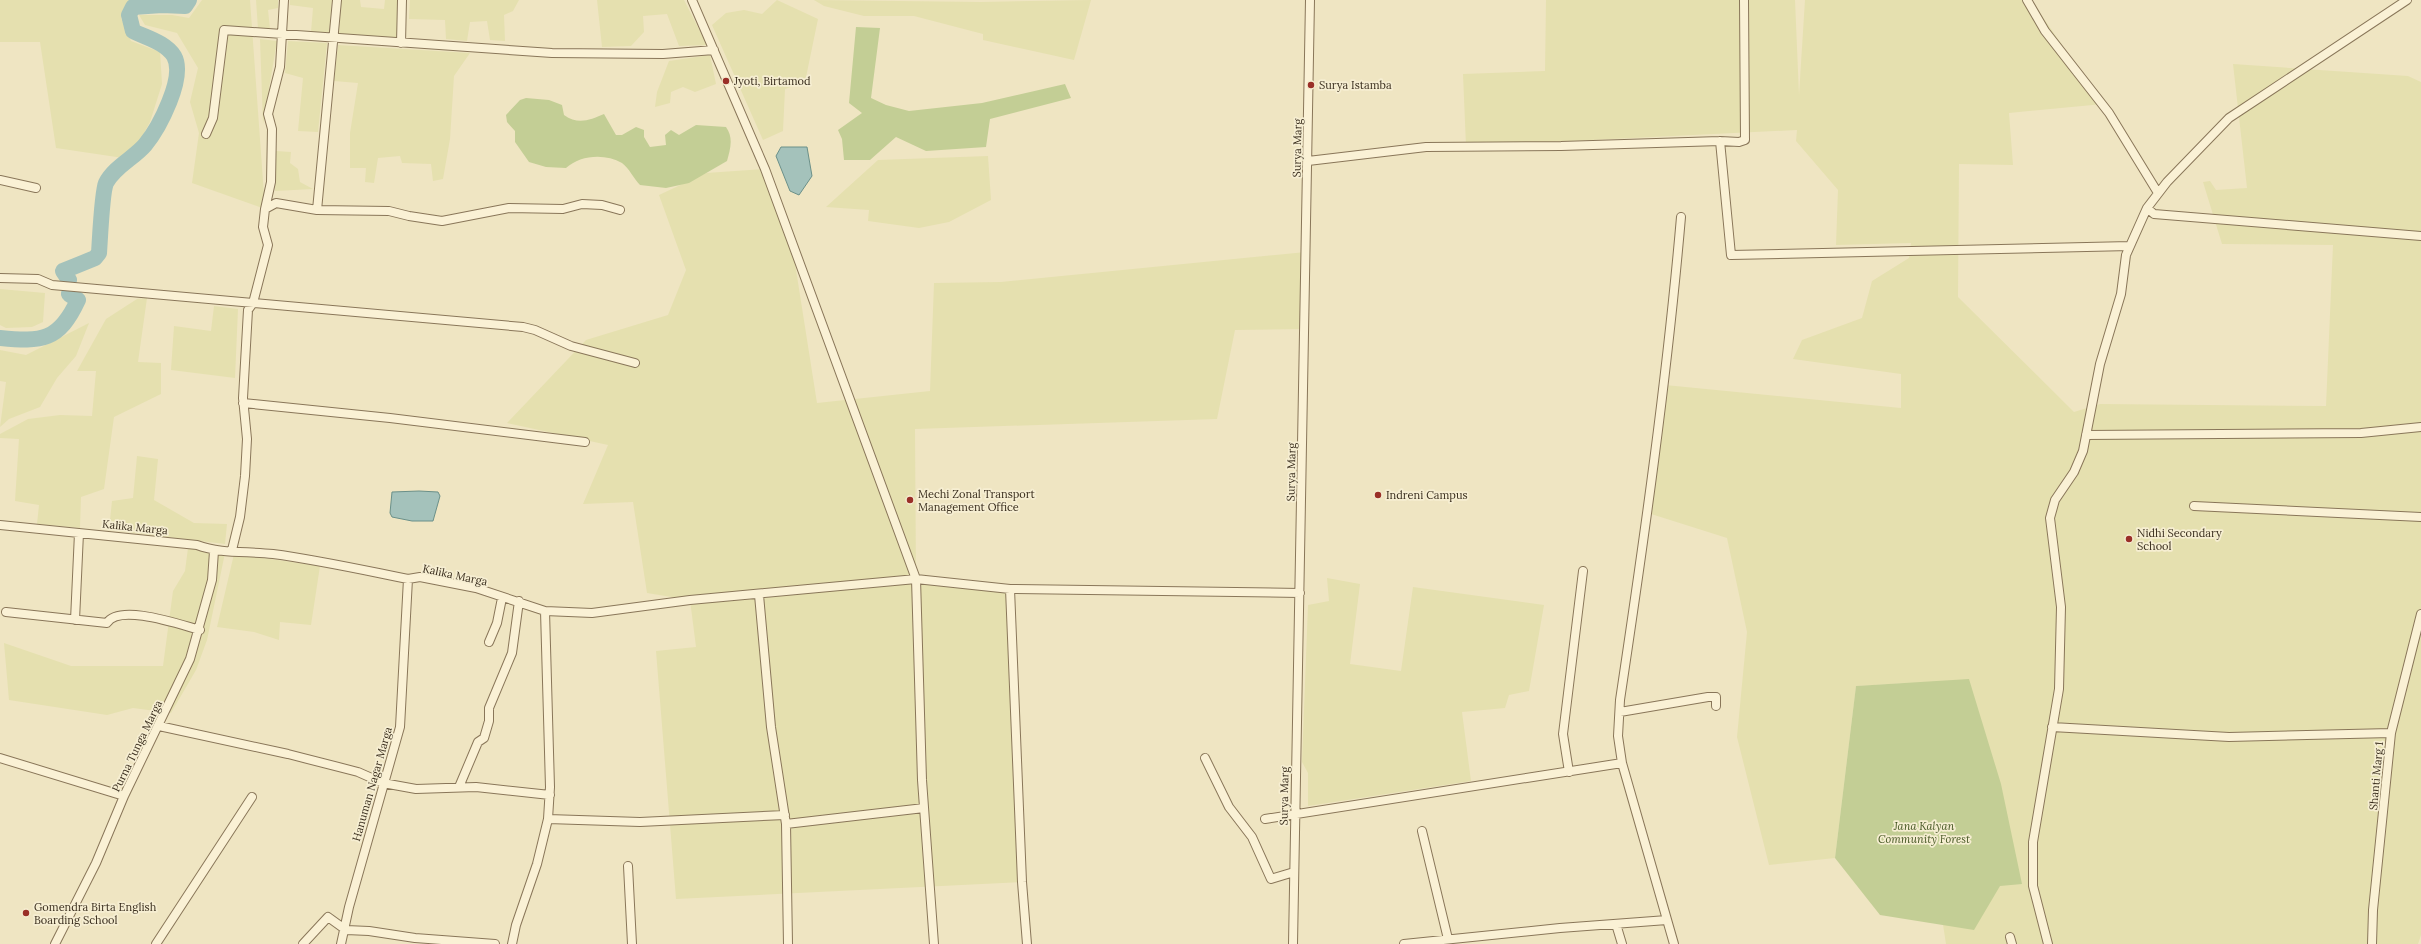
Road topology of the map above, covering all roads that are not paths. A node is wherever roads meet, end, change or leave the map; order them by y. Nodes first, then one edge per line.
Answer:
1 (284, 0) edge
2 (337, 0) edge
3 (402, 0) edge
4 (692, 0) edge
5 (1310, 0) edge
6 (1744, 0) edge
7 (2027, 0) edge
8 (2407, 0) edge
9 (283, 35) junction
10 (333, 38) junction
11 (401, 43) junction
12 (714, 50) junction
13 (206, 134) dead end
14 (1720, 141) junction
15 (1308, 161) junction
16 (0, 180) edge
17 (36, 188) dead end
18 (2158, 193) junction
19 (2147, 208) junction
20 (265, 209) junction
21 (317, 210) junction
22 (620, 210) dead end
23 (1681, 217) dead end
24 (2421, 236) edge
25 (2130, 246) junction
26 (0, 278) edge
27 (253, 303) junction
28 (635, 363) dead end
29 (243, 403) junction
30 (2421, 427) edge
31 (2086, 435) junction
32 (585, 442) dead end
33 (2194, 506) dead end
34 (2421, 517) edge
35 (0, 525) edge
36 (79, 533) junction
37 (232, 550) junction
38 (214, 551) junction
39 (1583, 571) dead end
40 (408, 579) junction
41 (916, 579) junction
42 (1010, 589) junction
43 (1300, 593) junction
44 (759, 595) junction
45 (502, 598) junction
46 (519, 601) junction
47 (546, 611) junction
48 (6, 612) dead end
49 (2421, 614) edge
50 (74, 620) junction
51 (200, 630) junction
52 (489, 642) dead end
53 (1716, 706) dead end
54 (1620, 712) junction
55 (159, 726) junction
56 (2052, 727) junction
57 (2391, 733) junction
58 (0, 758) edge
59 (1205, 758) dead end
60 (1622, 763) junction
61 (1569, 772) junction
62 (383, 783) junction
63 (459, 787) junction
64 (124, 796) junction
65 (550, 796) junction
66 (252, 798) dead end
67 (924, 808) junction
68 (1294, 816) junction
69 (548, 819) junction
70 (786, 819) junction
71 (1265, 819) dead end
72 (1422, 831) dead end
73 (628, 866) dead end
74 (1294, 872) junction
75 (1667, 920) junction
76 (1616, 924) junction
77 (346, 930) junction
78 (1448, 940) junction
79 (55, 944) edge
80 (156, 944) edge
81 (303, 944) edge
82 (341, 944) edge
83 (495, 944) edge
84 (512, 944) edge
85 (632, 944) edge
86 (788, 944) edge
87 (934, 944) edge
88 (1027, 944) edge
89 (1293, 944) edge
90 (1404, 944) edge
91 (1622, 944) edge
92 (1674, 944) edge
93 (2048, 944) edge
94 (2372, 944) edge

1 - 9 street
2 - 10 street
3 - 11 street
4 - 12 street
5 - 15 street, Surya Marg
6 - 14 street
7 - 18 street
8 - 18 street
9 - 10 street
9 - 13 street
9 - 20 street
10 - 11 street
10 - 21 street
11 - 12 street
12 - 41 street
14 - 15 street
14 - 25 street
15 - 43 street, Surya Marg
16 - 17 street
18 - 19 street
19 - 24 street
19 - 25 street
20 - 21 street
20 - 27 street
21 - 22 street
23 - 54 street
25 - 31 street
26 - 27 street
27 - 28 street
27 - 29 street
29 - 32 street
29 - 37 street
30 - 31 street
31 - 56 street
33 - 34 street
35 - 36 street, Kalika Marga
36 - 38 street, Kalika Marga
36 - 50 street
37 - 38 street, Kalika Marga
37 - 40 street, Kalika Marga
38 - 51 street, Purna Tunga Marga
39 - 61 street
40 - 45 street, Kalika Marga
40 - 62 street, Hanuman Nagar Marga
41 - 42 street, Kalika Marga
41 - 44 street, Kalika Marga
41 - 67 street
42 - 43 street, Kalika Marga
42 - 88 street
43 - 68 street, Surya Marg
44 - 47 street, Kalika Marga
44 - 70 street
45 - 46 street, Kalika Marga
45 - 52 street
46 - 47 street, Kalika Marga
46 - 63 street
47 - 65 street
48 - 50 street
49 - 57 street, Shanti Marg 1
50 - 51 street
51 - 55 street, Purna Tunga Marga
53 - 54 street
54 - 60 street
55 - 62 street
55 - 64 street, Purna Tunga Marga
56 - 57 street
56 - 93 street
57 - 94 street, Shanti Marg 1
58 - 64 street
59 - 74 street
60 - 61 street
60 - 75 street
61 - 68 street
62 - 63 street
62 - 77 street, Hanuman Nagar Marga
63 - 65 street
64 - 79 street, Purna Tunga Marga
65 - 69 street
66 - 80 street
67 - 70 street
67 - 87 street
68 - 71 street
68 - 74 street, Surya Marg
69 - 70 street
69 - 84 street
70 - 86 street
72 - 78 street
73 - 85 street
74 - 89 street, Surya Marg
75 - 76 street
75 - 92 street
76 - 78 street
76 - 91 street
77 - 81 street
77 - 82 street, Hanuman Nagar Marga
77 - 83 street
78 - 90 street

